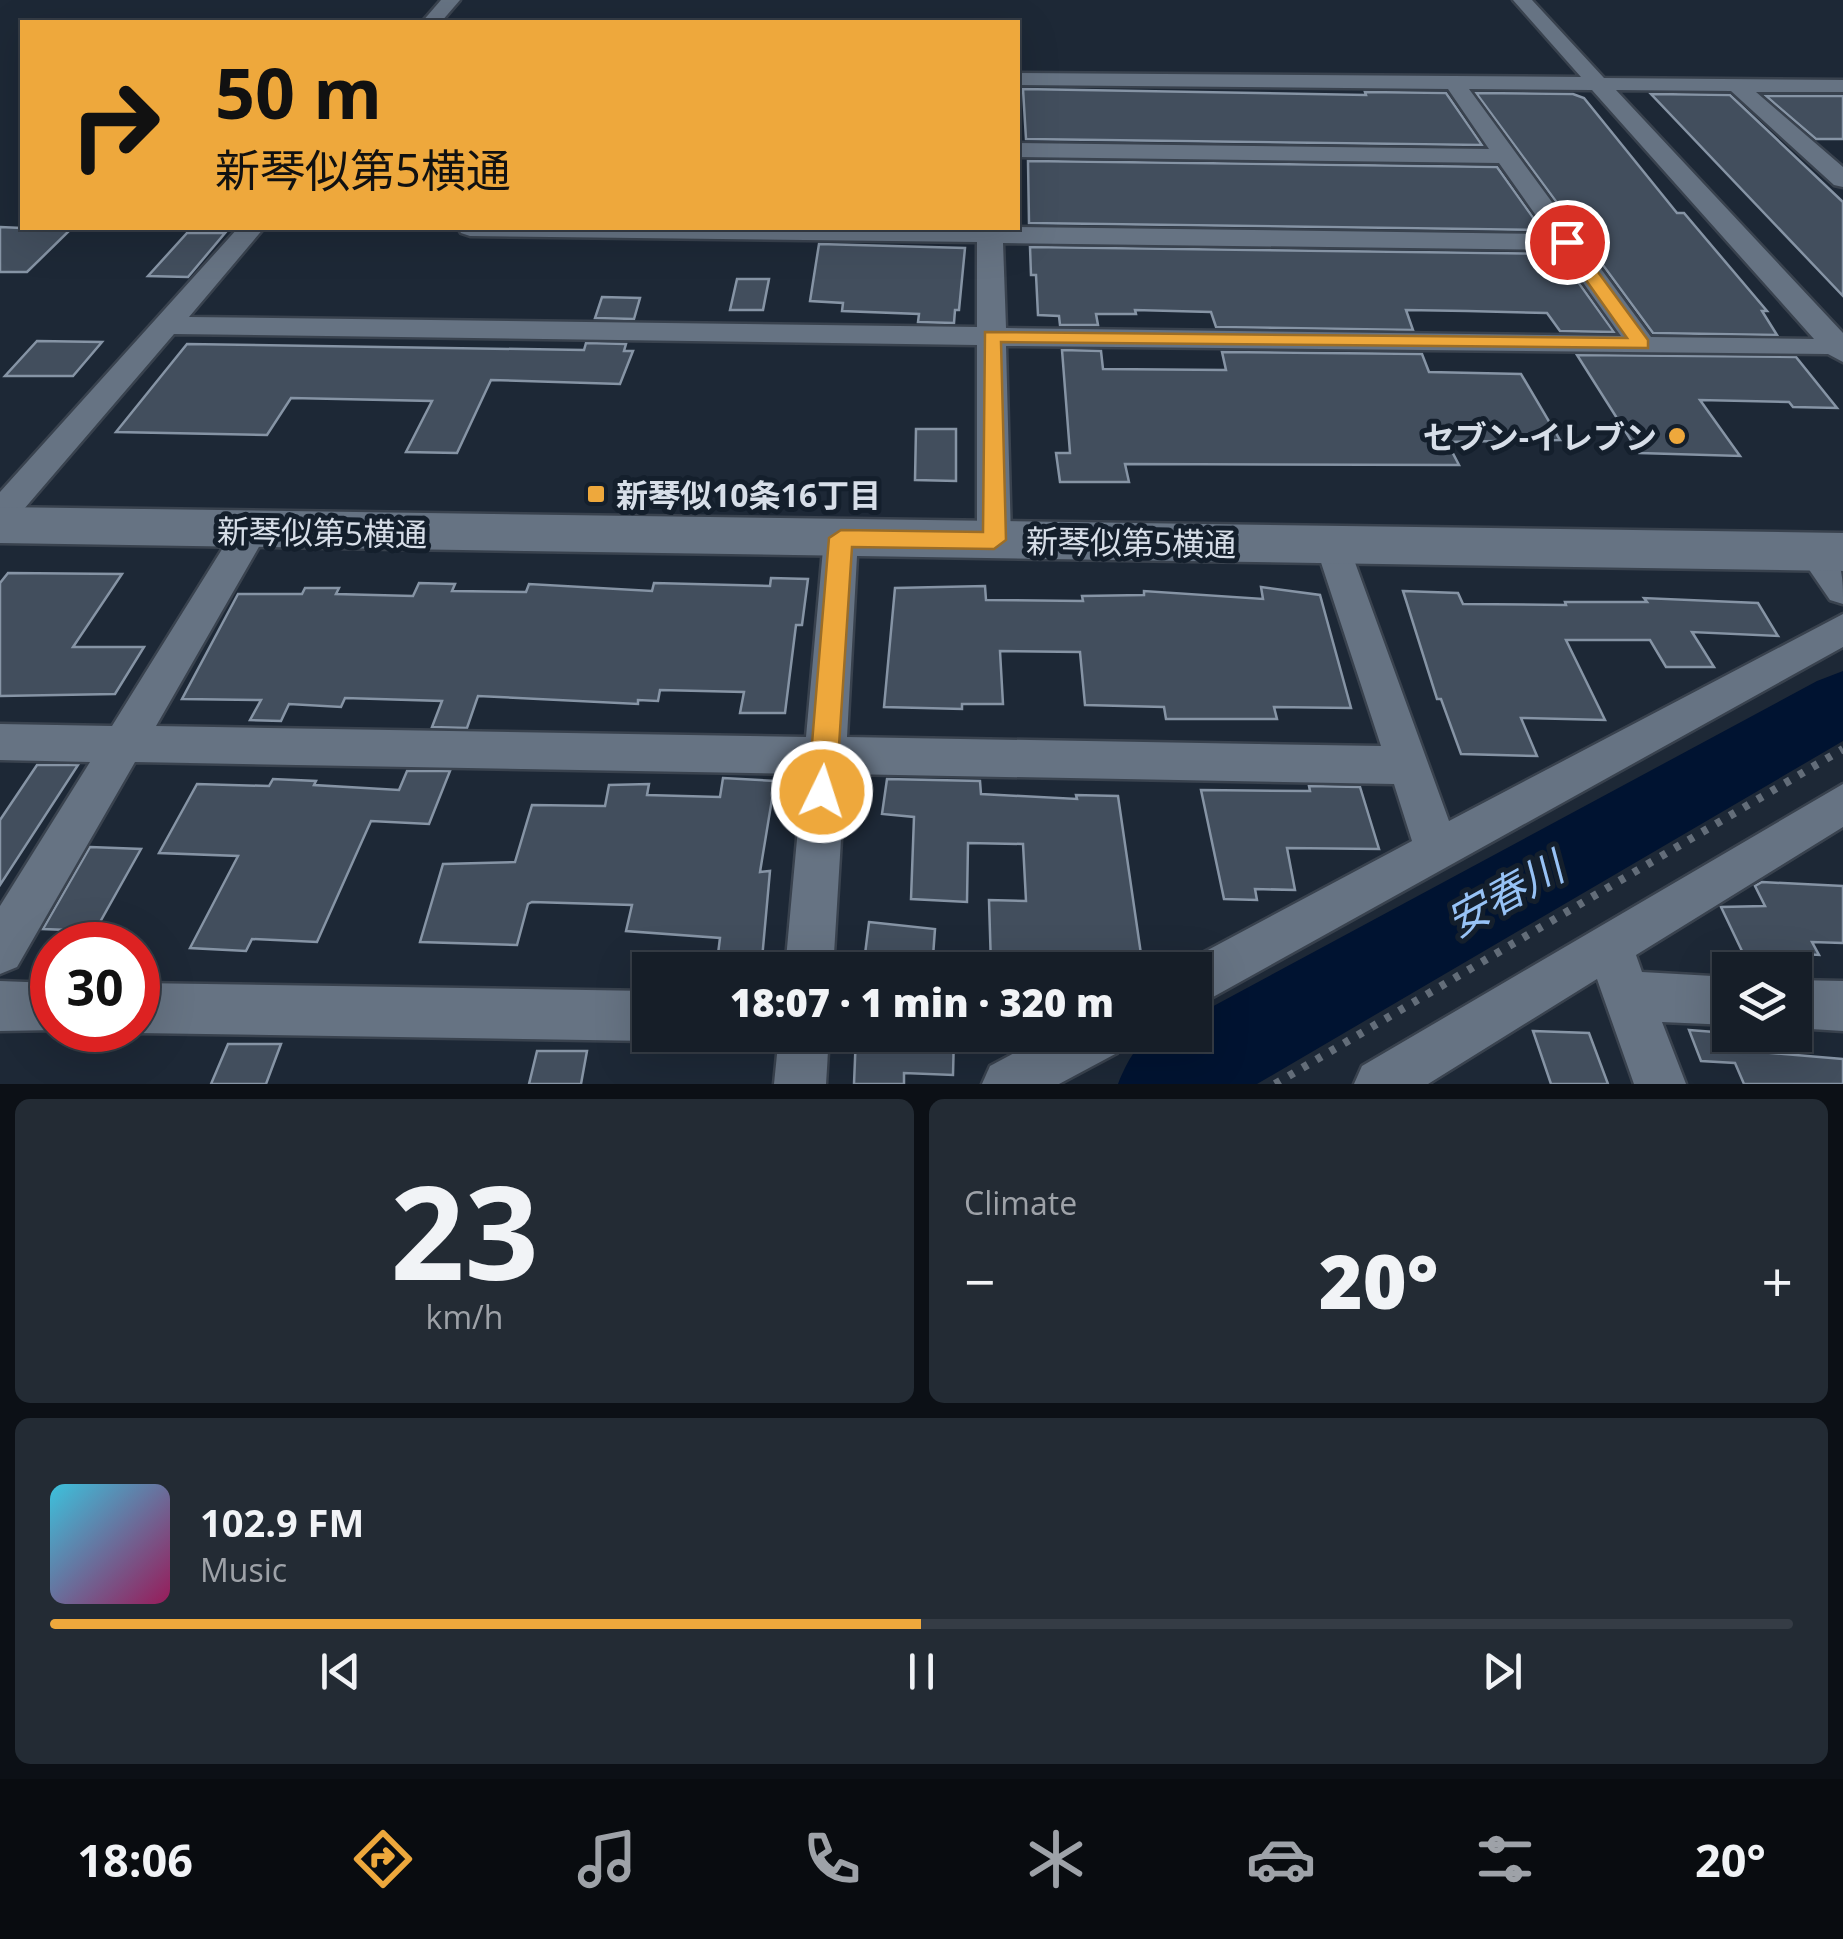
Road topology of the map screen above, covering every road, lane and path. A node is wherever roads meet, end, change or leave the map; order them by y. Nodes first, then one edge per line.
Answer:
1 (451, 0) edge
2 (1522, 0) edge
3 (433, 20) edge
4 (1020, 79) edge
5 (1454, 82) junction
6 (1597, 83) junction
7 (1736, 85) junction
8 (1843, 86) edge
9 (1020, 150) edge
10 (1812, 152) junction
11 (1843, 152) edge
12 (1508, 156) junction
13 (1843, 180) edge
14 (250, 230) edge
15 (817, 230) edge
16 (990, 231) edge
17 (1567, 242) junction
18 (166, 325) junction
19 (992, 336) junction
20 (1641, 344) junction
21 (1841, 347) edge
22 (0, 514) edge
23 (0, 525) edge
24 (252, 531) junction
25 (841, 538) junction
26 (994, 540) junction
27 (1334, 544) junction
28 (1834, 564) edge
29 (1843, 628) edge
30 (0, 742) edge
31 (122, 744) junction
32 (1843, 750) edge
33 (824, 757) junction
34 (1408, 765) junction
35 (1843, 804) edge
36 (1438, 851) junction
37 (1610, 947) junction
38 (0, 950) edge
39 (809, 952) edge
40 (1212, 974) edge
41 (1626, 996) junction
42 (1712, 1000) edge
43 (1812, 1005) edge
44 (0, 1006) edge
45 (30, 1006) edge
46 (1843, 1006) edge
47 (160, 1008) edge
48 (632, 1016) edge
49 (803, 1052) edge
50 (1067, 1052) edge
51 (800, 1084) edge
52 (1008, 1084) edge
53 (1276, 1084) edge
54 (1380, 1084) edge
55 (1660, 1084) edge

1 - 3 street
2 - 6 street
4 - 5 street
5 - 6 street
5 - 12 street
6 - 7 street
6 - 21 street
7 - 8 street
7 - 10 street
9 - 12 street
10 - 11 street
10 - 13 street
12 - 17 street
14 - 18 street
15 - 16 street
16 - 17 street
16 - 19 street
17 - 20 street
18 - 19 street
18 - 22 street
19 - 20 street
19 - 26 street
20 - 21 street
23 - 24 street, 新琴似第5横通
24 - 25 street, 新琴似第5横通
24 - 31 street
25 - 26 street, 新琴似第5横通
25 - 33 street
26 - 27 street, 新琴似第5横通
27 - 28 street, 新琴似第5横通
27 - 34 street
29 - 36 street
30 - 31 street
31 - 33 street
31 - 38 street
32 - 53 path
33 - 34 street
33 - 39 street
34 - 36 street
35 - 37 street
36 - 40 street
37 - 41 street
37 - 54 street
41 - 42 street
41 - 55 street
43 - 46 street
44 - 45 street
47 - 48 street
49 - 51 street
50 - 52 street

